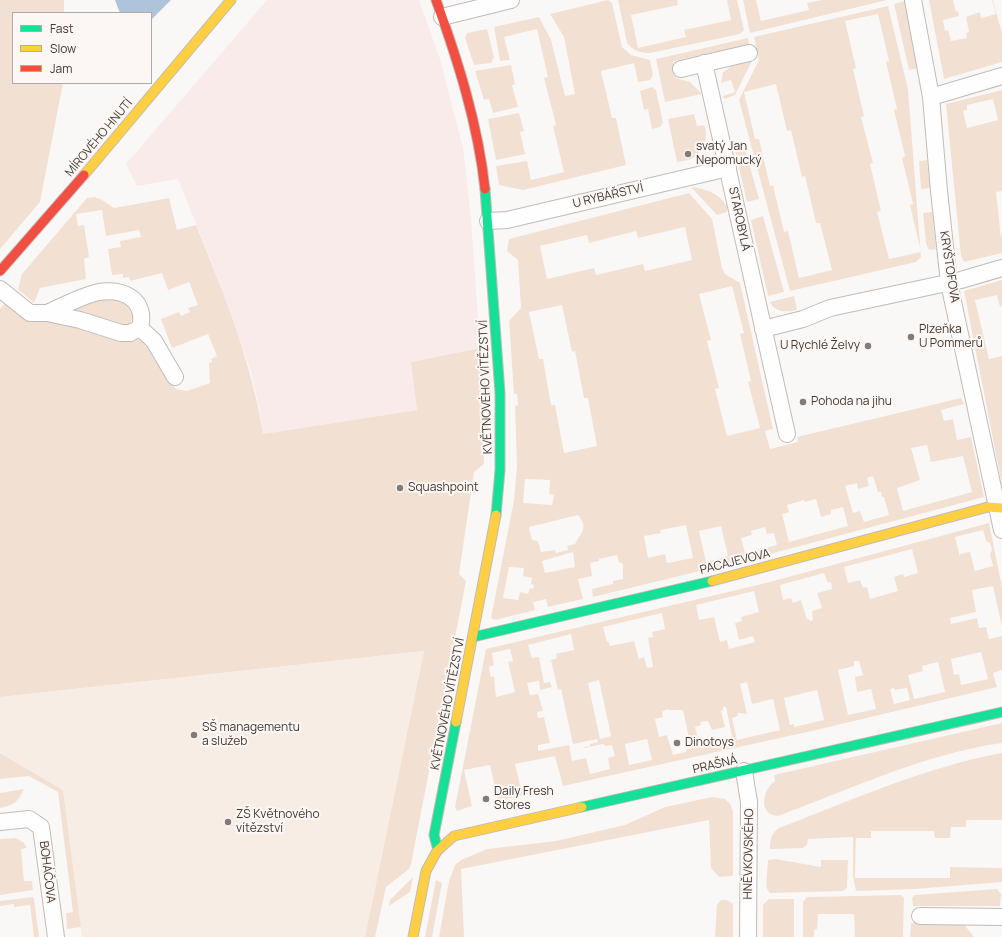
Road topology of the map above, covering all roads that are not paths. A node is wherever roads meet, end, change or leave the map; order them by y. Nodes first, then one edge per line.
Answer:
1 (231, 0) edge
2 (436, 0) edge
3 (511, 0) edge
4 (913, 0) edge
5 (442, 17) junction
6 (749, 53) dead end
7 (704, 63) junction
8 (681, 69) dead end
9 (1002, 76) edge
10 (931, 97) junction
11 (728, 168) junction
12 (488, 221) junction
13 (1002, 268) edge
14 (0, 271) edge
15 (949, 283) junction
16 (0, 289) edge
17 (47, 313) junction
18 (140, 328) junction
19 (763, 329) junction
20 (176, 377) dead end
21 (787, 434) dead end
22 (1000, 508) edge
23 (1002, 530) edge
24 (473, 637) junction
25 (1002, 712) edge
26 (744, 771) junction
27 (0, 822) edge
28 (438, 850) junction
29 (920, 916) dead end
30 (1002, 917) edge
31 (56, 937) edge
32 (413, 937) edge
33 (748, 937) edge

1 - 14 street, MÍROVÉHO HNUTÍ
2 - 5 street, KVĚTNOVÉHO VÍTĚZSTVÍ
3 - 5 street
4 - 10 street, KRYŠTOFOVA
5 - 12 street, KVĚTNOVÉHO VÍTĚZSTVÍ
6 - 7 street
7 - 8 street
7 - 11 street, STAROBYLÁ
9 - 10 street
10 - 15 street, KRYŠTOFOVA
11 - 12 street, U RYBÁŘSTVÍ
11 - 19 street, STAROBYLÁ
12 - 24 street, KVĚTNOVÉHO VÍTĚZSTVÍ
13 - 15 street
15 - 19 street
15 - 22 street, KRYŠTOFOVA
16 - 17 street
17 - 18 street
17 - 18 street
18 - 20 street
19 - 21 street, STAROBYLÁ
22 - 23 street, KRYŠTOFOVA
22 - 24 street, PACAJEVOVA
24 - 28 street, KVĚTNOVÉHO VÍTĚZSTVÍ
25 - 26 street, PRAŠNÁ
26 - 28 street, PRAŠNÁ
26 - 33 street, HNĚVKOVSKÉHO
27 - 31 street, BOHÁČOVA
28 - 32 street
29 - 30 street

